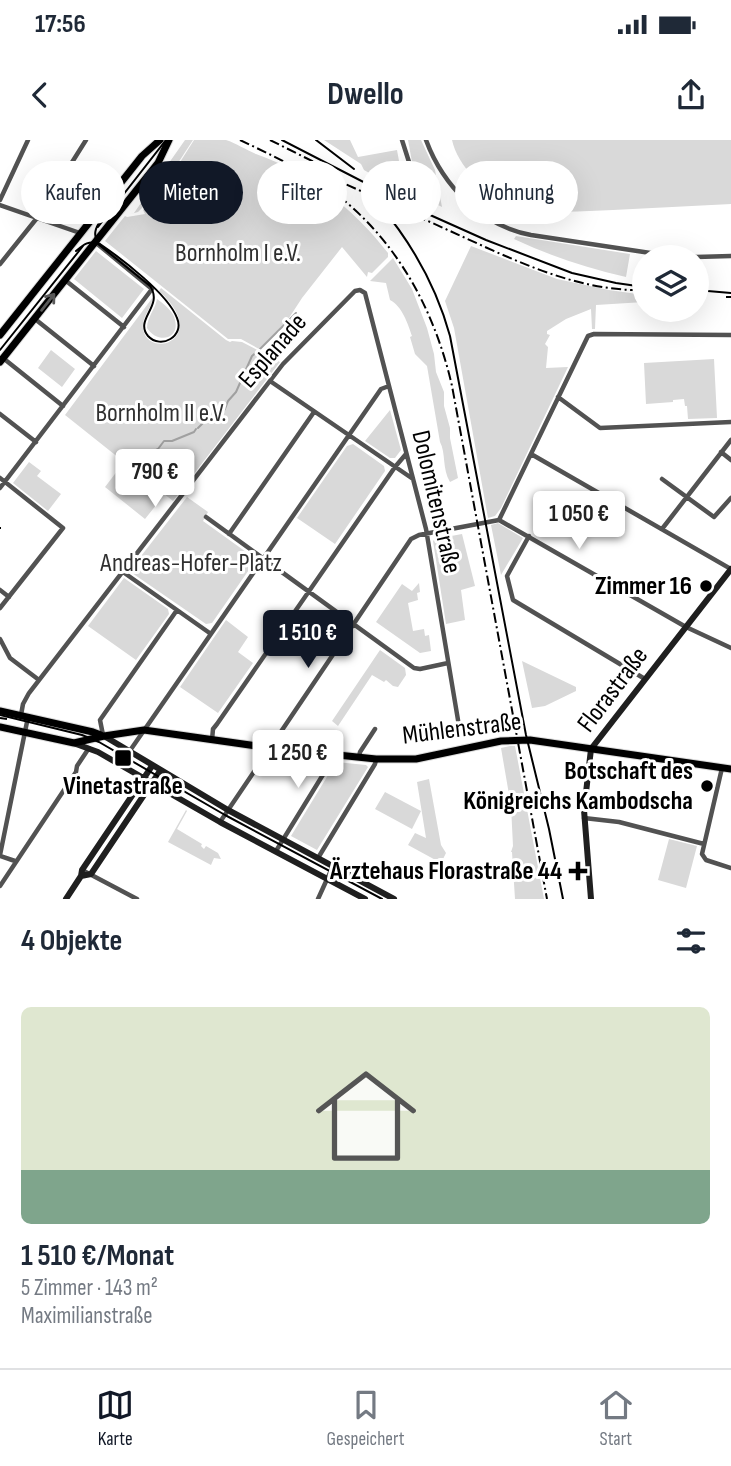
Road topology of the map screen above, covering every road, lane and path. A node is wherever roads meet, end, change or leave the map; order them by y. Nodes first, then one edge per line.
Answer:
1 (28, 140) edge
2 (86, 140) edge
3 (160, 140) edge
4 (169, 140) edge
5 (402, 140) edge
6 (426, 140) edge
7 (73, 161) edge
8 (409, 161) edge
9 (0, 203) edge
10 (21, 212) edge
11 (32, 224) edge
12 (54, 224) edge
13 (80, 233) junction
14 (95, 242) junction
15 (632, 250) edge
16 (731, 256) edge
17 (709, 257) edge
18 (0, 264) edge
19 (65, 280) junction
20 (363, 290) joint
21 (34, 319) junction
22 (124, 327) junction
23 (0, 335) edge
24 (731, 335) edge
25 (2, 360) edge
26 (94, 367) junction
27 (270, 381) junction
28 (389, 386) junction
29 (558, 397) junction
30 (64, 406) junction
31 (314, 412) junction
32 (0, 414) edge
33 (731, 422) edge
34 (348, 436) junction
35 (731, 440) edge
36 (36, 442) junction
37 (722, 452) junction
38 (406, 454) junction
39 (531, 454) junction
40 (731, 460) edge
41 (395, 467) junction
42 (0, 478) edge
43 (413, 479) junction
44 (662, 479) dead end
45 (5, 482) junction
46 (0, 488) edge
47 (687, 497) junction
48 (731, 498) edge
49 (206, 517) dead end
50 (499, 520) junction
51 (662, 529) junction
52 (427, 533) junction
53 (229, 534) junction
54 (529, 536) junction
55 (263, 558) junction
56 (731, 569) edge
57 (123, 572) junction
58 (0, 590) edge
59 (308, 591) junction
60 (9, 597) junction
61 (0, 608) edge
62 (177, 610) junction
63 (354, 624) junction
64 (686, 627) junction
65 (211, 634) junction
66 (0, 639) edge
67 (731, 648) edge
68 (448, 663) junction
69 (645, 679) junction
70 (39, 680) junction
71 (0, 712) edge
72 (24, 717) junction
73 (459, 726) dead end
74 (0, 727) edge
75 (375, 729) dead end
76 (144, 730) junction
77 (25, 732) junction
78 (104, 736) junction
79 (212, 740) junction
80 (74, 743) junction
81 (89, 747) junction
82 (271, 748) junction
83 (591, 749) junction
84 (129, 752) junction
85 (332, 755) junction
86 (359, 757) junction
87 (376, 759) junction
88 (152, 766) junction
89 (727, 768) edge
90 (160, 771) junction
91 (144, 778) junction
92 (153, 783) junction
93 (228, 810) junction
94 (584, 818) junction
95 (220, 822) junction
96 (104, 838) junction
97 (284, 839) junction
98 (112, 843) junction
99 (704, 844) junction
100 (276, 851) junction
101 (0, 855) edge
102 (318, 858) junction
103 (15, 861) junction
104 (333, 866) junction
105 (731, 868) edge
106 (82, 873) junction
107 (91, 874) junction
108 (327, 878) junction
109 (0, 886) edge
110 (66, 899) edge
111 (137, 899) edge
112 (318, 899) edge
113 (365, 899) edge
114 (394, 899) edge
115 (591, 899) edge

1 - 9 street
2 - 7 street
3 - 13 main road
4 - 14 main road
5 - 8 street
6 - 15 street
9 - 10 street
11 - 18 street
12 - 13 street
13 - 14 main road
13 - 23 main road
14 - 19 main road
14 - 22 street
16 - 17 street
21 -> 19 main road
19 - 22 street
20 - 27 street, Esplanade
20 - 28 street, Dolomitenstraße
21 - 25 main road
21 - 26 street
22 - 26 street
24 - 29 street
25 - 30 street
26 - 30 street
27 - 31 street
27 - 57 street, Esplanade
28 - 34 street
28 - 38 street, Dolomitenstraße
29 - 33 street
29 - 39 street
30 - 36 street
31 - 34 street
31 - 53 street
32 - 36 street
34 - 41 street
34 - 55 street
35 - 37 street
36 - 45 street
37 - 40 street
37 - 47 street
38 - 41 street
38 - 43 street, Dolomitenstraße
39 - 50 street
39 - 51 street
41 - 43 street
41 - 59 street
42 - 45 street
43 - 52 street, Dolomitenstraße
44 - 47 street
45 - 46 street
45 - 60 street
47 - 48 street
47 - 51 street
49 - 53 street
50 - 52 street
50 - 54 street
51 - 56 street
52 - 63 street
52 - 68 street, Dolomitenstraße
53 - 55 street
54 - 64 street
54 - 69 street
55 - 59 street
55 - 65 street
56 - 64 street, Florastraße
57 - 62 street
57 - 70 street, Esplanade
58 - 60 street
59 - 63 street
59 - 79 street
60 - 61 street
62 - 65 street
62 - 78 street
63 - 68 street
63 - 82 street
64 - 67 street
64 - 69 street, Florastraße
65 - 76 street
66 - 70 street
68 - 73 street, Dolomitenstraße
69 - 83 street, Florastraße
70 - 72 street, Esplanade
71 - 72 main road
72 - 77 street, Esplanade
72 - 78 main road
74 - 77 main road
75 - 86 street
76 - 78 main road, Mühlenstraße
76 - 79 main road, Mühlenstraße
76 - 84 street
77 - 80 main road
77 - 101 street, Esplanade
78 - 80 main road, Mühlenstraße
78 - 84 street
79 - 82 main road, Mühlenstraße
80 - 81 street
81 - 91 street
81 - 103 street
82 - 85 main road, Mühlenstraße
82 - 93 street
83 - 87 main road, Mühlenstraße
83 - 89 main road, Mühlenstraße
83 - 94 street, Florastraße
84 - 88 street
85 - 86 main road, Mühlenstraße
85 - 97 street
86 - 87 main road, Mühlenstraße
87 - 102 street
88 - 90 street
88 - 91 street
89 - 99 street
90 - 92 street
90 - 93 street
91 - 92 street
91 - 96 street
92 - 95 street
92 - 98 street
93 - 95 street
93 - 97 street
94 - 99 street
94 - 115 street, Florastraße
95 - 100 street
96 - 98 street
96 - 106 street
97 - 100 street
97 - 102 street
98 - 107 street
99 - 105 street
100 - 108 street
101 - 103 street
102 - 104 street
103 - 109 street
104 - 108 street
104 - 114 street
106 - 107 street
106 - 110 street
107 - 111 street
108 - 112 street
108 - 113 street

